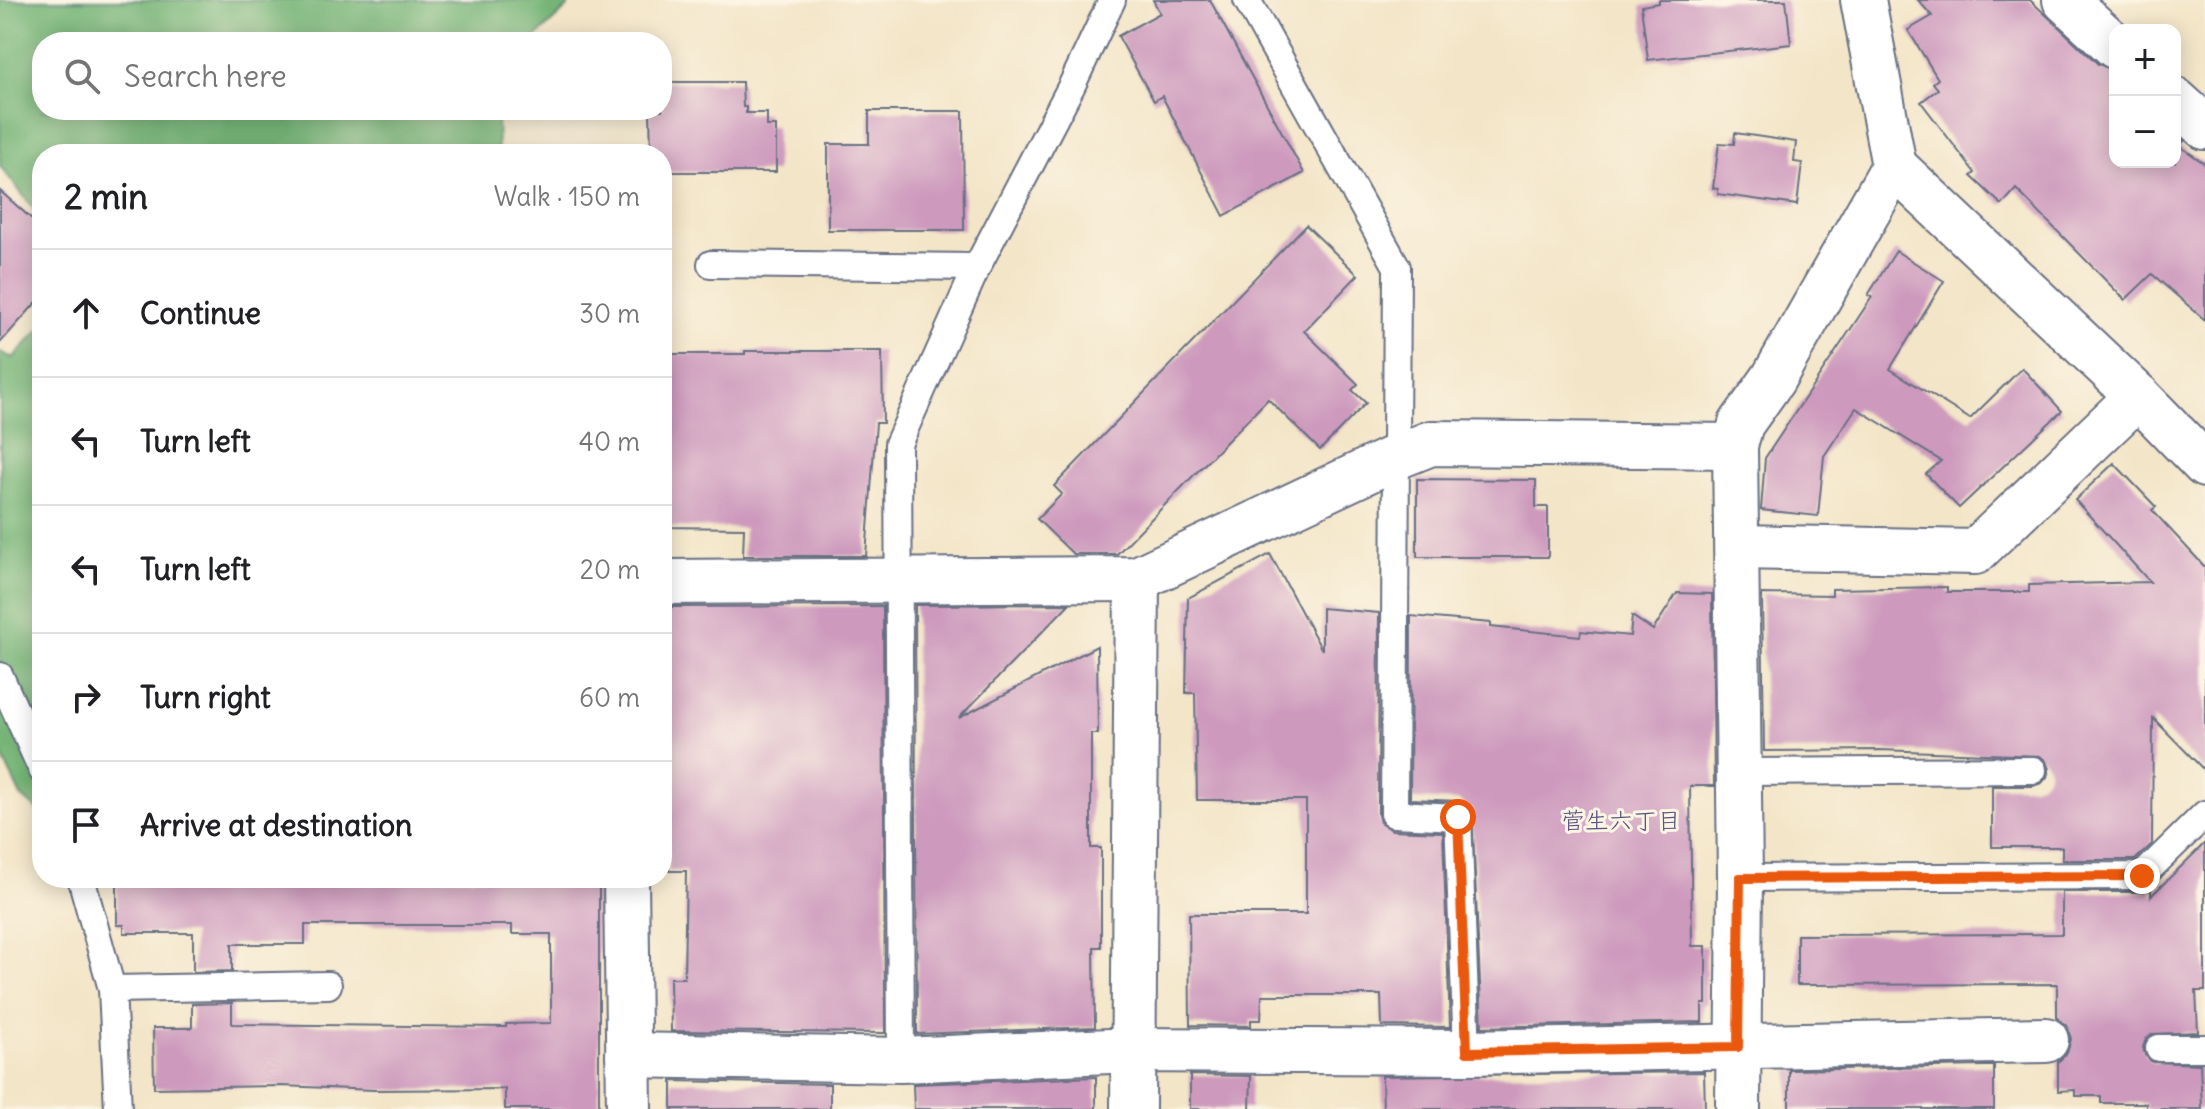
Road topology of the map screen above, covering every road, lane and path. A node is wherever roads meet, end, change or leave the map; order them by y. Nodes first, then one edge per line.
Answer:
1 (1112, 0) edge
2 (1247, 0) edge
3 (1863, 0) edge
4 (2065, 0) edge
5 (2109, 40) edge
6 (2181, 105) edge
7 (2205, 127) edge
8 (1894, 166) junction
9 (711, 264) dead end
10 (977, 267) junction
11 (2138, 396) junction
12 (1735, 446) junction
13 (1396, 457) junction
14 (2205, 465) edge
15 (1738, 547) junction
16 (1137, 579) junction
17 (897, 581) junction
18 (672, 582) edge
19 (0, 676) edge
20 (32, 748) edge
21 (2033, 770) dead end
22 (1738, 772) junction
23 (2205, 814) edge
24 (1740, 878) junction
25 (84, 888) edge
26 (626, 888) edge
27 (328, 985) dead end
28 (112, 989) junction
29 (2046, 1040) dead end
30 (1738, 1047) junction
31 (2159, 1048) dead end
32 (2205, 1048) edge
33 (1133, 1050) junction
34 (1467, 1052) junction
35 (628, 1055) junction
36 (901, 1060) junction
37 (118, 1109) edge
38 (629, 1109) edge
39 (1133, 1109) edge
40 (1738, 1109) edge

1 - 10 lane
2 - 13 lane
3 - 8 street
4 - 5 street
6 - 7 street
8 - 11 street
8 - 12 street
9 - 10 lane
10 - 17 lane
11 - 14 street
11 - 15 street
12 - 13 street
12 - 15 street
13 - 16 street
13 - 34 lane
15 - 22 street
16 - 17 street
16 - 33 street
17 - 18 street
17 - 36 lane
19 - 20 lane
21 - 22 lane
22 - 24 street
23 - 24 lane
24 - 30 street
25 - 28 lane
26 - 35 street
27 - 28 lane
28 - 37 lane
29 - 30 street
30 - 34 street
30 - 40 street
31 - 32 lane
33 - 34 street
33 - 36 street
33 - 39 street
35 - 36 street
35 - 38 street

